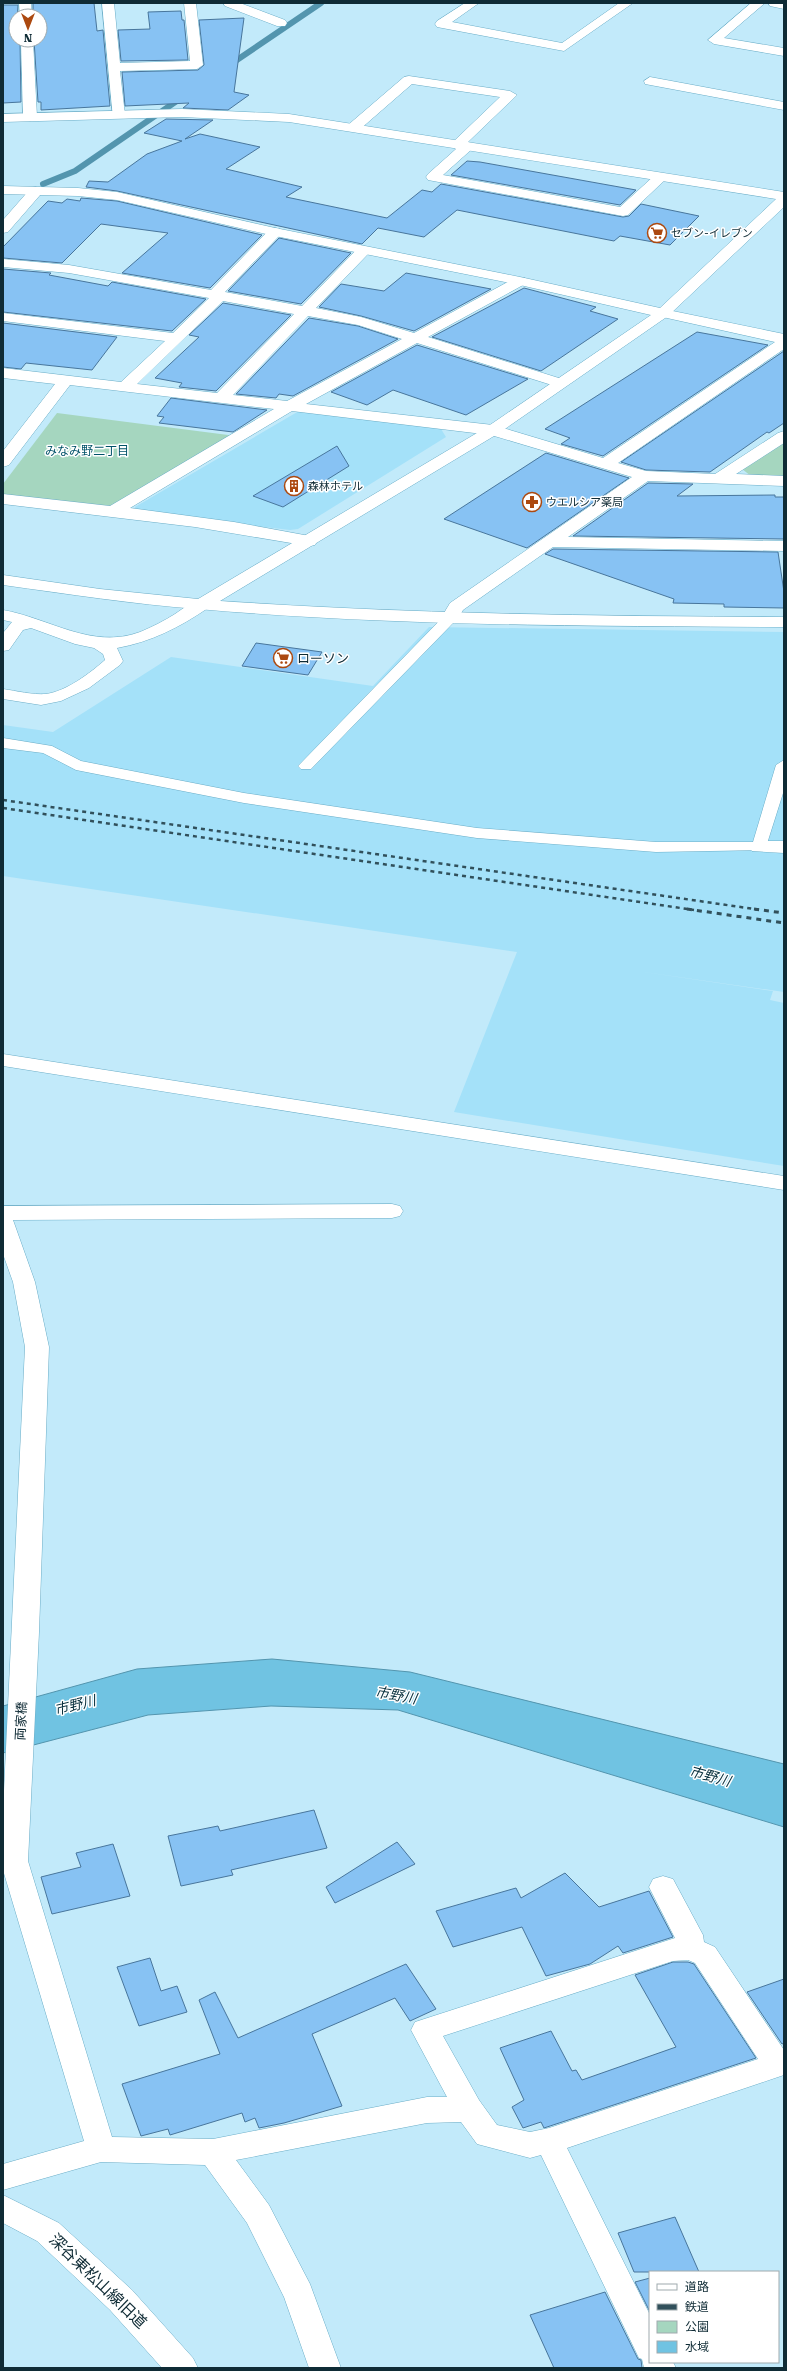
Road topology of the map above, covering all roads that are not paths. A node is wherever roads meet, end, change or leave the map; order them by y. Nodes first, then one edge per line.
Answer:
1 (108, 3) edge
2 (190, 3) edge
3 (229, 3) edge
4 (260, 3) edge
5 (473, 3) edge
6 (628, 3) edge
7 (759, 3) edge
8 (774, 3) edge
9 (784, 5) edge
10 (248, 11) junction
11 (281, 22) dead end
12 (27, 48) edge
13 (784, 52) edge
14 (115, 67) junction
15 (650, 81) dead end
16 (784, 106) edge
17 (118, 115) junction
18 (30, 117) junction
19 (3, 118) edge
20 (353, 128) junction
21 (462, 145) junction
22 (661, 177) junction
23 (3, 190) edge
24 (36, 191) junction
25 (784, 196) edge
26 (784, 199) edge
27 (3, 229) edge
28 (275, 232) junction
29 (364, 250) junction
30 (3, 263) edge
31 (520, 281) junction
32 (217, 296) junction
33 (307, 311) junction
34 (664, 313) junction
35 (3, 317) edge
36 (177, 338) junction
37 (416, 338) junction
38 (784, 339) edge
39 (784, 342) edge
40 (3, 373) edge
41 (66, 380) junction
42 (560, 383) junction
43 (126, 386) junction
44 (222, 397) junction
45 (290, 406) junction
46 (493, 430) junction
47 (3, 435) edge
48 (784, 436) edge
49 (22, 437) junction
50 (3, 462) edge
51 (605, 464) junction
52 (645, 476) junction
53 (716, 480) junction
54 (784, 480) edge
55 (3, 499) edge
56 (112, 512) junction
57 (309, 541) junction
58 (549, 542) junction
59 (784, 546) edge
60 (3, 580) edge
61 (202, 604) junction
62 (3, 615) edge
63 (450, 618) junction
64 (32, 622) junction
65 (784, 622) edge
66 (174, 623) junction
67 (100, 644) junction
68 (3, 646) edge
69 (105, 669) junction
70 (3, 694) edge
71 (3, 743) edge
72 (784, 765) edge
73 (306, 766) dead end
74 (759, 848) junction
75 (784, 848) edge
76 (3, 1060) edge
77 (784, 1183) edge
78 (392, 1211) dead end
79 (3, 1213) edge
80 (3, 1222) edge
81 (663, 1887) dead end
82 (690, 1948) junction
83 (469, 2109) junction
84 (549, 2141) junction
85 (101, 2149) junction
86 (213, 2152) junction
87 (3, 2177) edge
88 (3, 2208) edge
89 (649, 2346) edge
90 (182, 2368) edge
91 (325, 2368) edge

1 - 14 street
2 - 14 street
3 - 10 street
4 - 10 street
5 - 6 street
7 - 13 street
8 - 9 street
10 - 11 street
12 - 18 street
14 - 17 street
15 - 16 street
17 - 18 street
17 - 20 street
18 - 19 street
20 - 21 street
20 - 21 street
21 - 22 street
21 - 22 street
22 - 25 street
23 - 24 street
24 - 27 street
24 - 28 street
26 - 34 street
28 - 29 street
28 - 32 street
29 - 31 street
29 - 33 street
30 - 32 street
31 - 34 street
31 - 37 street
32 - 33 street
32 - 36 street
33 - 37 street
33 - 44 street
34 - 38 street
34 - 42 street
35 - 36 street
36 - 43 street
37 - 42 street
37 - 45 street
39 - 51 street
40 - 41 street
41 - 43 street
41 - 49 street
42 - 46 street
43 - 44 street
44 - 45 street
45 - 46 street
45 - 56 street
46 - 51 street
46 - 57 street
47 - 49 street
48 - 53 street
49 - 50 street
51 - 52 street
52 - 53 street
52 - 58 street
53 - 54 street
55 - 56 street
56 - 57 street
57 - 61 street
58 - 59 street
58 - 63 street
60 - 61 street
61 - 63 street
61 - 66 street
62 - 64 street
63 - 65 street
63 - 73 lane
64 - 67 street
64 - 68 street
66 - 67 street
66 - 69 street
67 - 69 street
69 - 70 street
71 - 74 lane
72 - 74 lane
74 - 75 street
76 - 77 street
78 - 79 street
80 - 85 street, 両家橋
81 - 82 street
82 - 83 street
82 - 84 street
83 - 84 street
83 - 86 street
84 - 89 street
85 - 86 street
85 - 87 street
86 - 91 street
88 - 90 street, 深谷東松山線旧道

